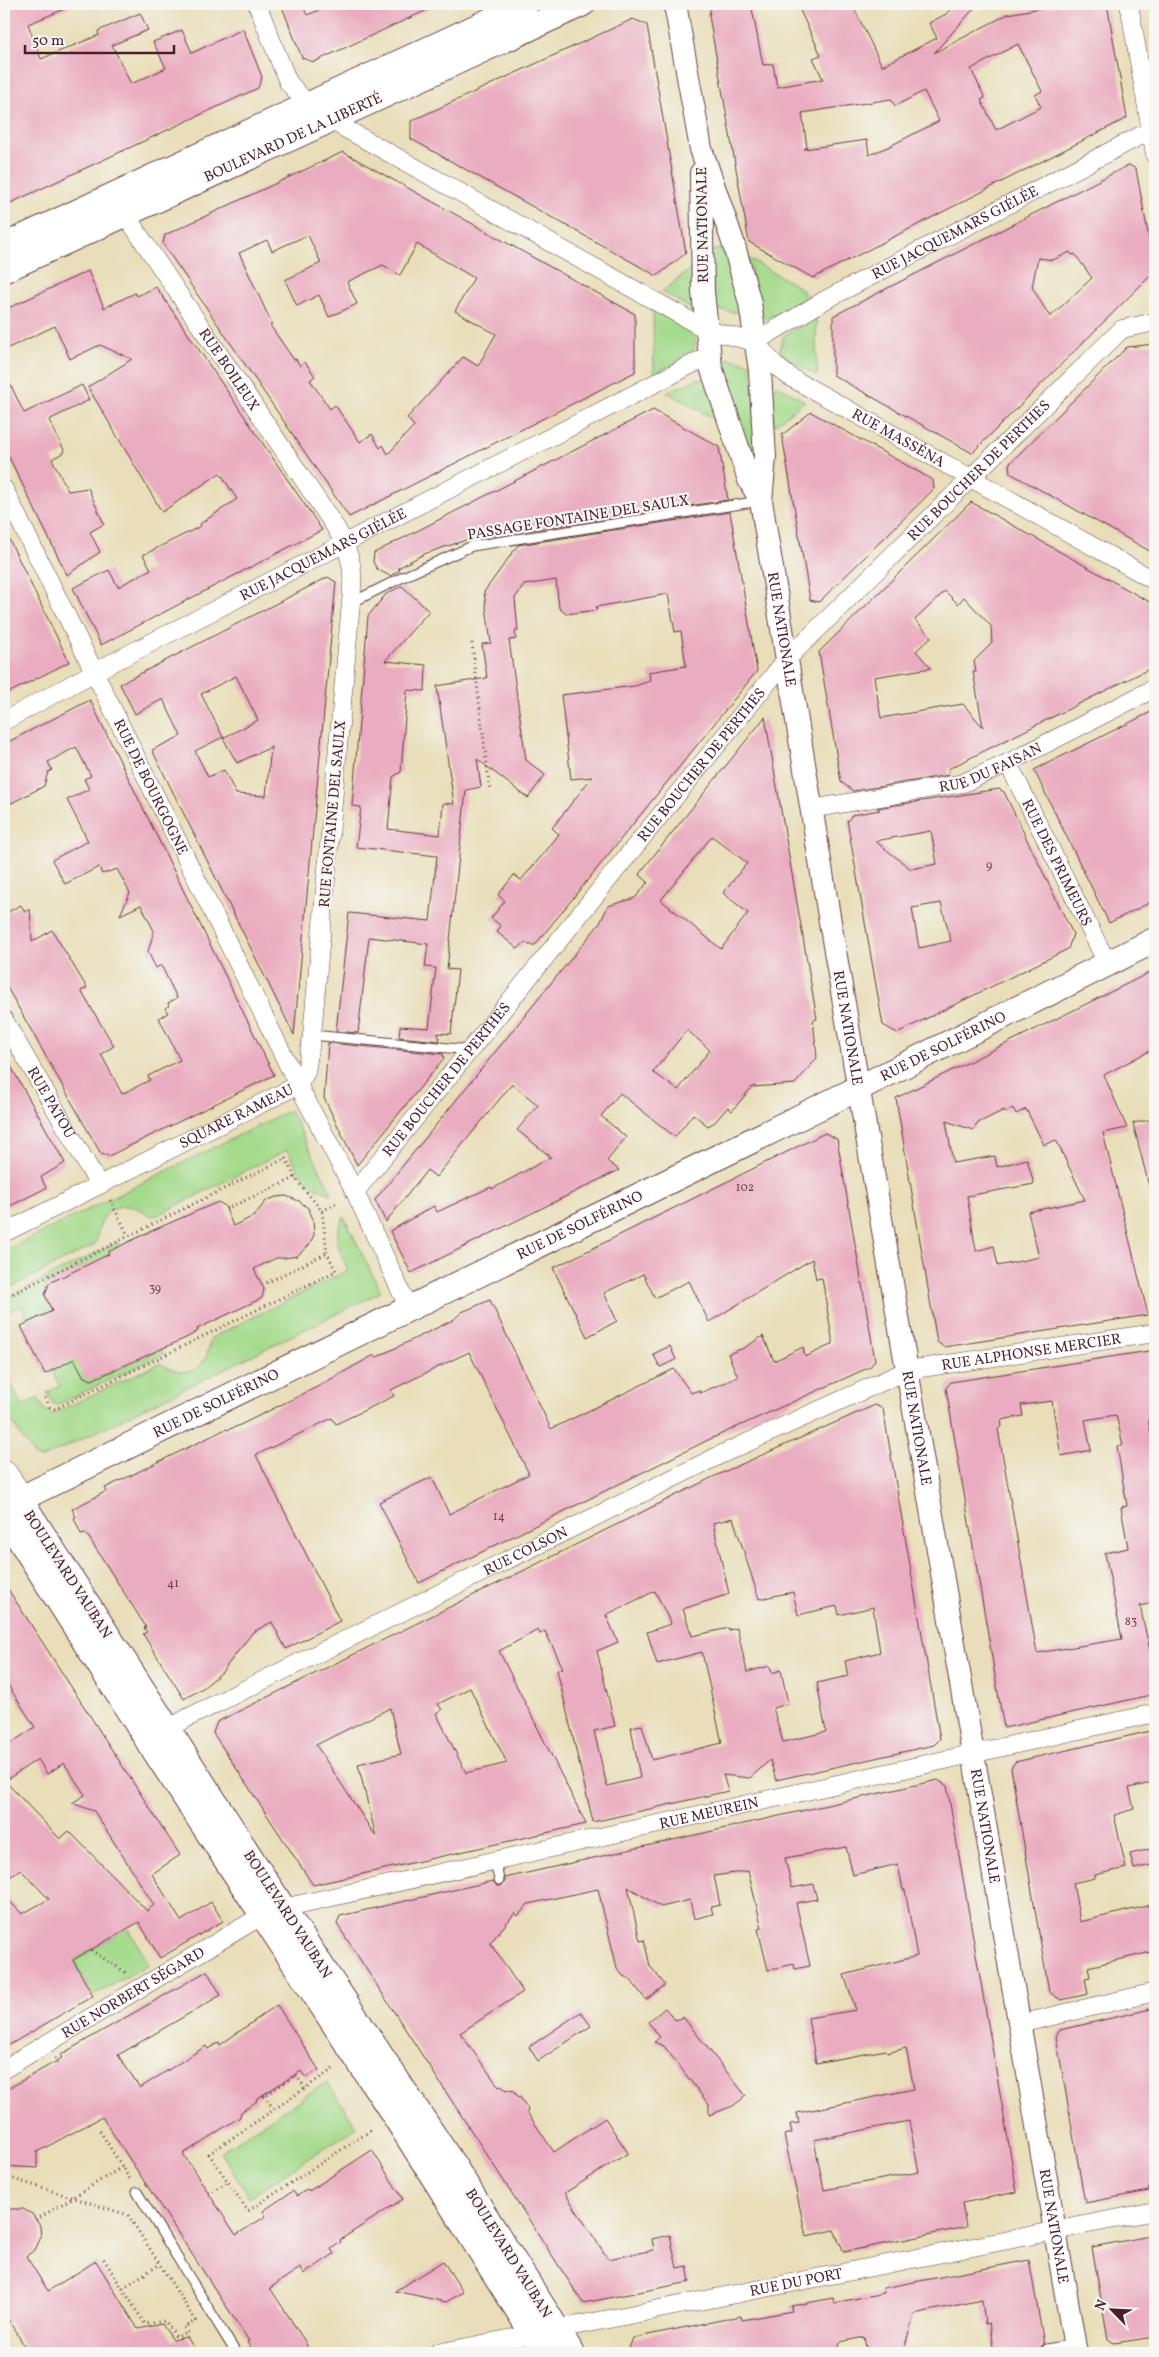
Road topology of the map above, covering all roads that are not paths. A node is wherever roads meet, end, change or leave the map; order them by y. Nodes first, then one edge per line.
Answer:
1 (257, 4) edge
2 (526, 4) edge
3 (582, 4) edge
4 (675, 4) edge
5 (1129, 4) edge
6 (308, 105) junction
7 (330, 120) junction
8 (1153, 129) edge
9 (700, 150) junction
10 (1155, 154) edge
11 (119, 205) junction
12 (4, 246) edge
13 (4, 270) edge
14 (1155, 322) edge
15 (707, 330) junction
16 (755, 342) junction
17 (710, 355) junction
18 (970, 477) junction
19 (4, 489) edge
20 (761, 501) junction
21 (344, 542) junction
22 (1155, 581) edge
23 (352, 603) junction
24 (786, 660) junction
25 (94, 673) junction
26 (1155, 688) edge
27 (4, 722) edge
28 (1008, 763) junction
29 (811, 809) junction
30 (1155, 940) edge
31 (1107, 963) junction
32 (4, 1020) edge
33 (312, 1034) junction
34 (470, 1050) junction
35 (298, 1085) junction
36 (859, 1088) junction
37 (99, 1185) junction
38 (355, 1192) junction
39 (4, 1232) edge
40 (409, 1309) junction
41 (1155, 1333) edge
42 (908, 1370) junction
43 (4, 1475) edge
44 (9, 1507) edge
45 (1155, 1713) edge
46 (170, 1728) junction
47 (148, 1741) junction
48 (974, 1754) junction
49 (495, 1861) junction
50 (499, 1880) dead end
51 (273, 1911) junction
52 (1155, 1992) edge
53 (1019, 2024) junction
54 (4, 2069) edge
55 (137, 2192) road end
56 (1155, 2210) edge
57 (1054, 2230) junction
58 (545, 2339) edge
59 (1047, 2349) dead end
60 (1075, 2349) edge
61 (236, 2353) edge
62 (437, 2353) edge
63 (572, 2353) edge

1 - 6 street
2 - 6 main road, BOULEVARD DE LA LIBERTÉ
3 - 7 main road, BOULEVARD DE LA LIBERTÉ
4 - 9 street, RUE NATIONALE
5 - 8 street
6 - 7 street
6 - 11 main road, BOULEVARD DE LA LIBERTÉ
7 - 11 main road, BOULEVARD DE LA LIBERTÉ
7 - 15 street
8 - 10 street
8 - 16 street, RUE JACQUEMARS GIÉLÉE
9 - 15 street, RUE NATIONALE
9 - 16 street, RUE NATIONALE
11 - 12 main road, BOULEVARD DE LA LIBERTÉ
11 - 13 main road, BOULEVARD DE LA LIBERTÉ
11 - 21 street, RUE BOILEUX
14 - 18 street, RUE BOUCHER DE PERTHES
15 - 16 street
15 - 17 street, RUE NATIONALE
16 - 18 street, RUE MASSÉNA
16 - 20 street, RUE NATIONALE
17 - 20 street, RUE NATIONALE
17 - 21 street, RUE JACQUEMARS GIÉLÉE
18 - 22 street, RUE MASSÉNA
18 - 24 street, RUE BOUCHER DE PERTHES
19 - 25 street, RUE DE BOURGOGNE
20 - 23 lane, PASSAGE FONTAINE DEL SAULX
20 - 24 street, RUE NATIONALE
21 - 23 street, RUE FONTAINE DEL SAULX
21 - 25 street, RUE JACQUEMARS GIÉLÉE
23 - 33 street, RUE FONTAINE DEL SAULX
24 - 29 street, RUE NATIONALE
24 - 34 street, RUE BOUCHER DE PERTHES
25 - 27 street, RUE JACQUEMARS GIÉLÉE
25 - 35 street, RUE DE BOURGOGNE
26 - 28 street, RUE DU FAISAN
28 - 29 street, RUE DU FAISAN
28 - 31 street, RUE DES PRIMEURS
29 - 36 street, RUE NATIONALE
30 - 31 main road, RUE DE SOLFÉRINO
31 - 36 main road, RUE DE SOLFÉRINO
32 - 37 street, RUE PATOU
33 - 34 lane
33 - 35 street, RUE FONTAINE DEL SAULX
34 - 38 street, RUE BOUCHER DE PERTHES
35 - 37 street, SQUARE RAMEAU
35 - 38 street, SQUARE RAMEAU
36 - 40 main road, RUE DE SOLFÉRINO
36 - 42 street, RUE NATIONALE
37 - 39 street, SQUARE RAMEAU
38 - 40 street, SQUARE RAMEAU
40 - 44 main road, RUE DE SOLFÉRINO
41 - 42 street, RUE ALPHONSE MERCIER
42 - 46 street, RUE COLSON
42 - 48 street, RUE NATIONALE
43 - 44 main road, BOULEVARD VAUBAN
44 - 46 main road, BOULEVARD VAUBAN
44 - 47 main road, BOULEVARD VAUBAN
45 - 48 street, RUE MEUREIN
46 - 47 street, RUE COLSON
46 - 51 main road, BOULEVARD VAUBAN
47 - 51 main road, BOULEVARD VAUBAN
48 - 49 street, RUE MEUREIN
48 - 53 street, RUE NATIONALE
49 - 50 lane
49 - 51 street, RUE MEUREIN
51 - 54 street, RUE NORBERT SÉGARD
51 - 58 main road, BOULEVARD VAUBAN
52 - 53 street
53 - 57 street, RUE NATIONALE
55 - 61 lane
56 - 57 street, RUE DU PORT
57 - 58 street, RUE DU PORT
57 - 60 street, RUE NATIONALE
58 - 62 street, RUE DU PORT
58 - 63 main road, BOULEVARD VAUBAN
59 - 60 lane

